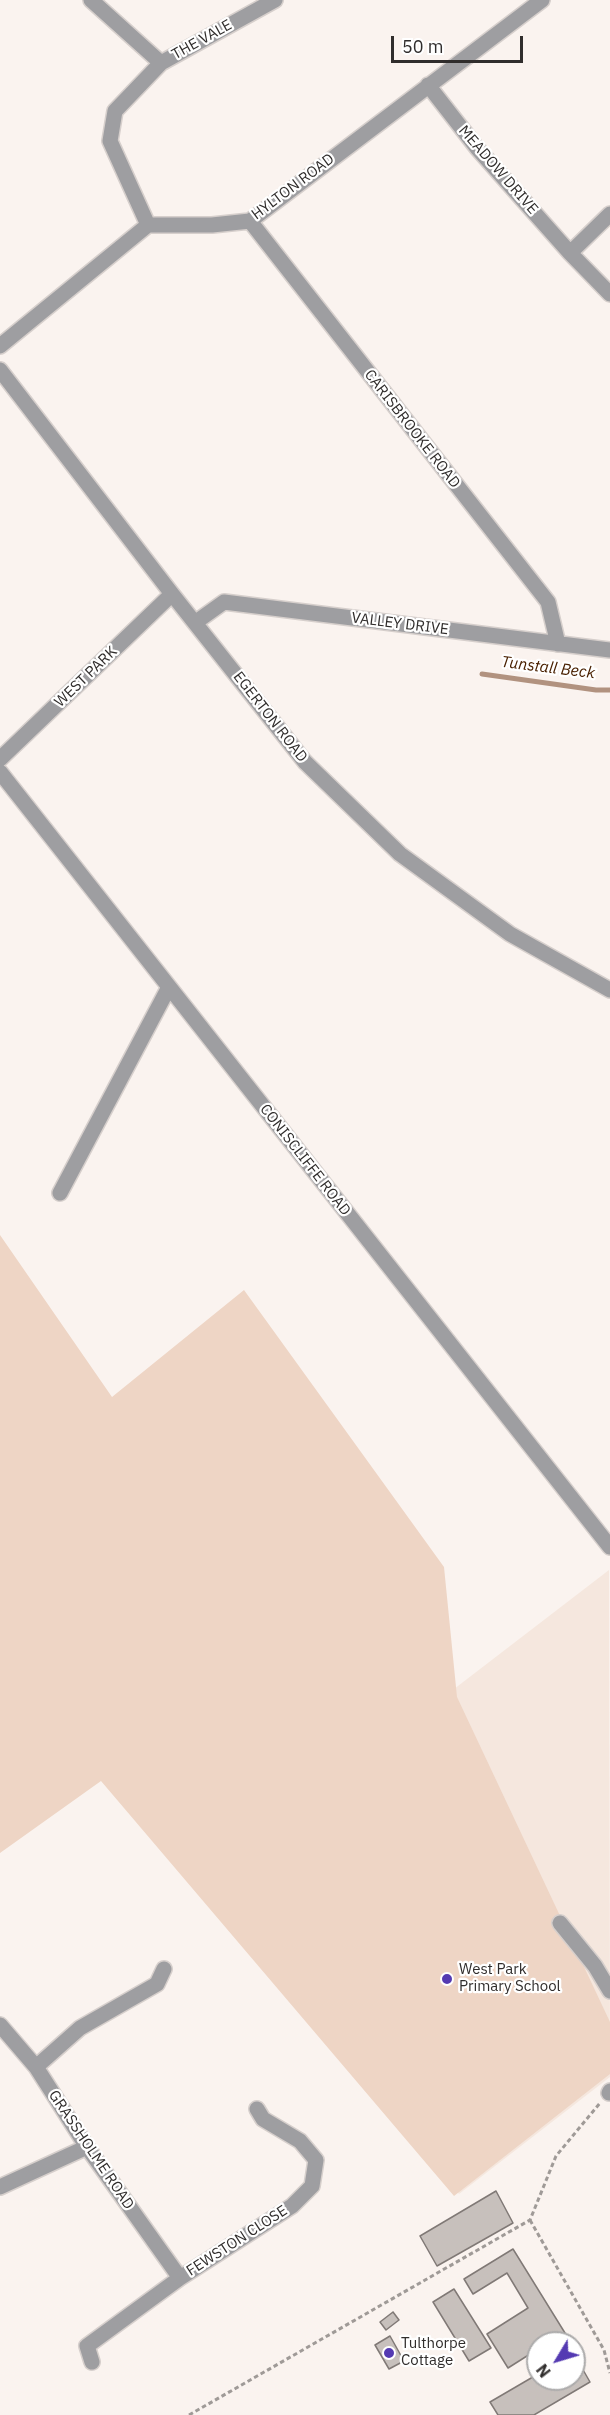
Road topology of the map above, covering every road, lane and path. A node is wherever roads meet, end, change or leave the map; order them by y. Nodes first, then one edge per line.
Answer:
1 (92, 0) edge
2 (275, 0) edge
3 (542, 0) edge
4 (161, 63) junction
5 (428, 85) junction
6 (610, 214) edge
7 (250, 221) junction
8 (148, 225) junction
9 (570, 253) junction
10 (610, 294) edge
11 (0, 346) edge
12 (0, 370) edge
13 (172, 594) junction
14 (196, 622) junction
15 (558, 644) junction
16 (610, 650) edge
17 (0, 759) edge
18 (0, 772) edge
19 (169, 987) junction
20 (610, 990) edge
21 (60, 1193) dead end
22 (610, 1547) edge
23 (560, 1923) dead end
24 (164, 1969) dead end
25 (610, 1991) edge
26 (0, 2025) edge
27 (36, 2067) junction
28 (609, 2092) edge
29 (257, 2109) dead end
30 (87, 2147) junction
31 (0, 2187) edge
32 (530, 2220) junction
33 (180, 2278) junction
34 (92, 2362) dead end
35 (610, 2373) edge
36 (189, 2415) edge

1 - 4 street, THE VALE
2 - 4 street, THE VALE
3 - 5 street, HYLTON ROAD
4 - 8 street, THE VALE
5 - 7 street, HYLTON ROAD
5 - 9 street, MEADOW DRIVE
6 - 9 street
7 - 8 street, HYLTON ROAD
7 - 15 street, CARISBROOKE ROAD
8 - 11 street
9 - 10 street, MEADOW DRIVE
12 - 13 street, EGERTON ROAD
13 - 14 street, EGERTON ROAD
13 - 17 street, WEST PARK
14 - 15 street, VALLEY DRIVE
14 - 20 street, EGERTON ROAD
15 - 16 street, VALLEY DRIVE
18 - 19 street, CONISCLIFFE ROAD
19 - 21 street
19 - 22 street, CONISCLIFFE ROAD
23 - 25 street
24 - 27 street
26 - 27 street, GRASSHOLME ROAD
27 - 30 street, GRASSHOLME ROAD
28 - 32 path
29 - 33 street, FEWSTON CLOSE
30 - 31 street
30 - 33 street, GRASSHOLME ROAD
32 - 35 path
32 - 36 path
33 - 34 street, FEWSTON CLOSE

